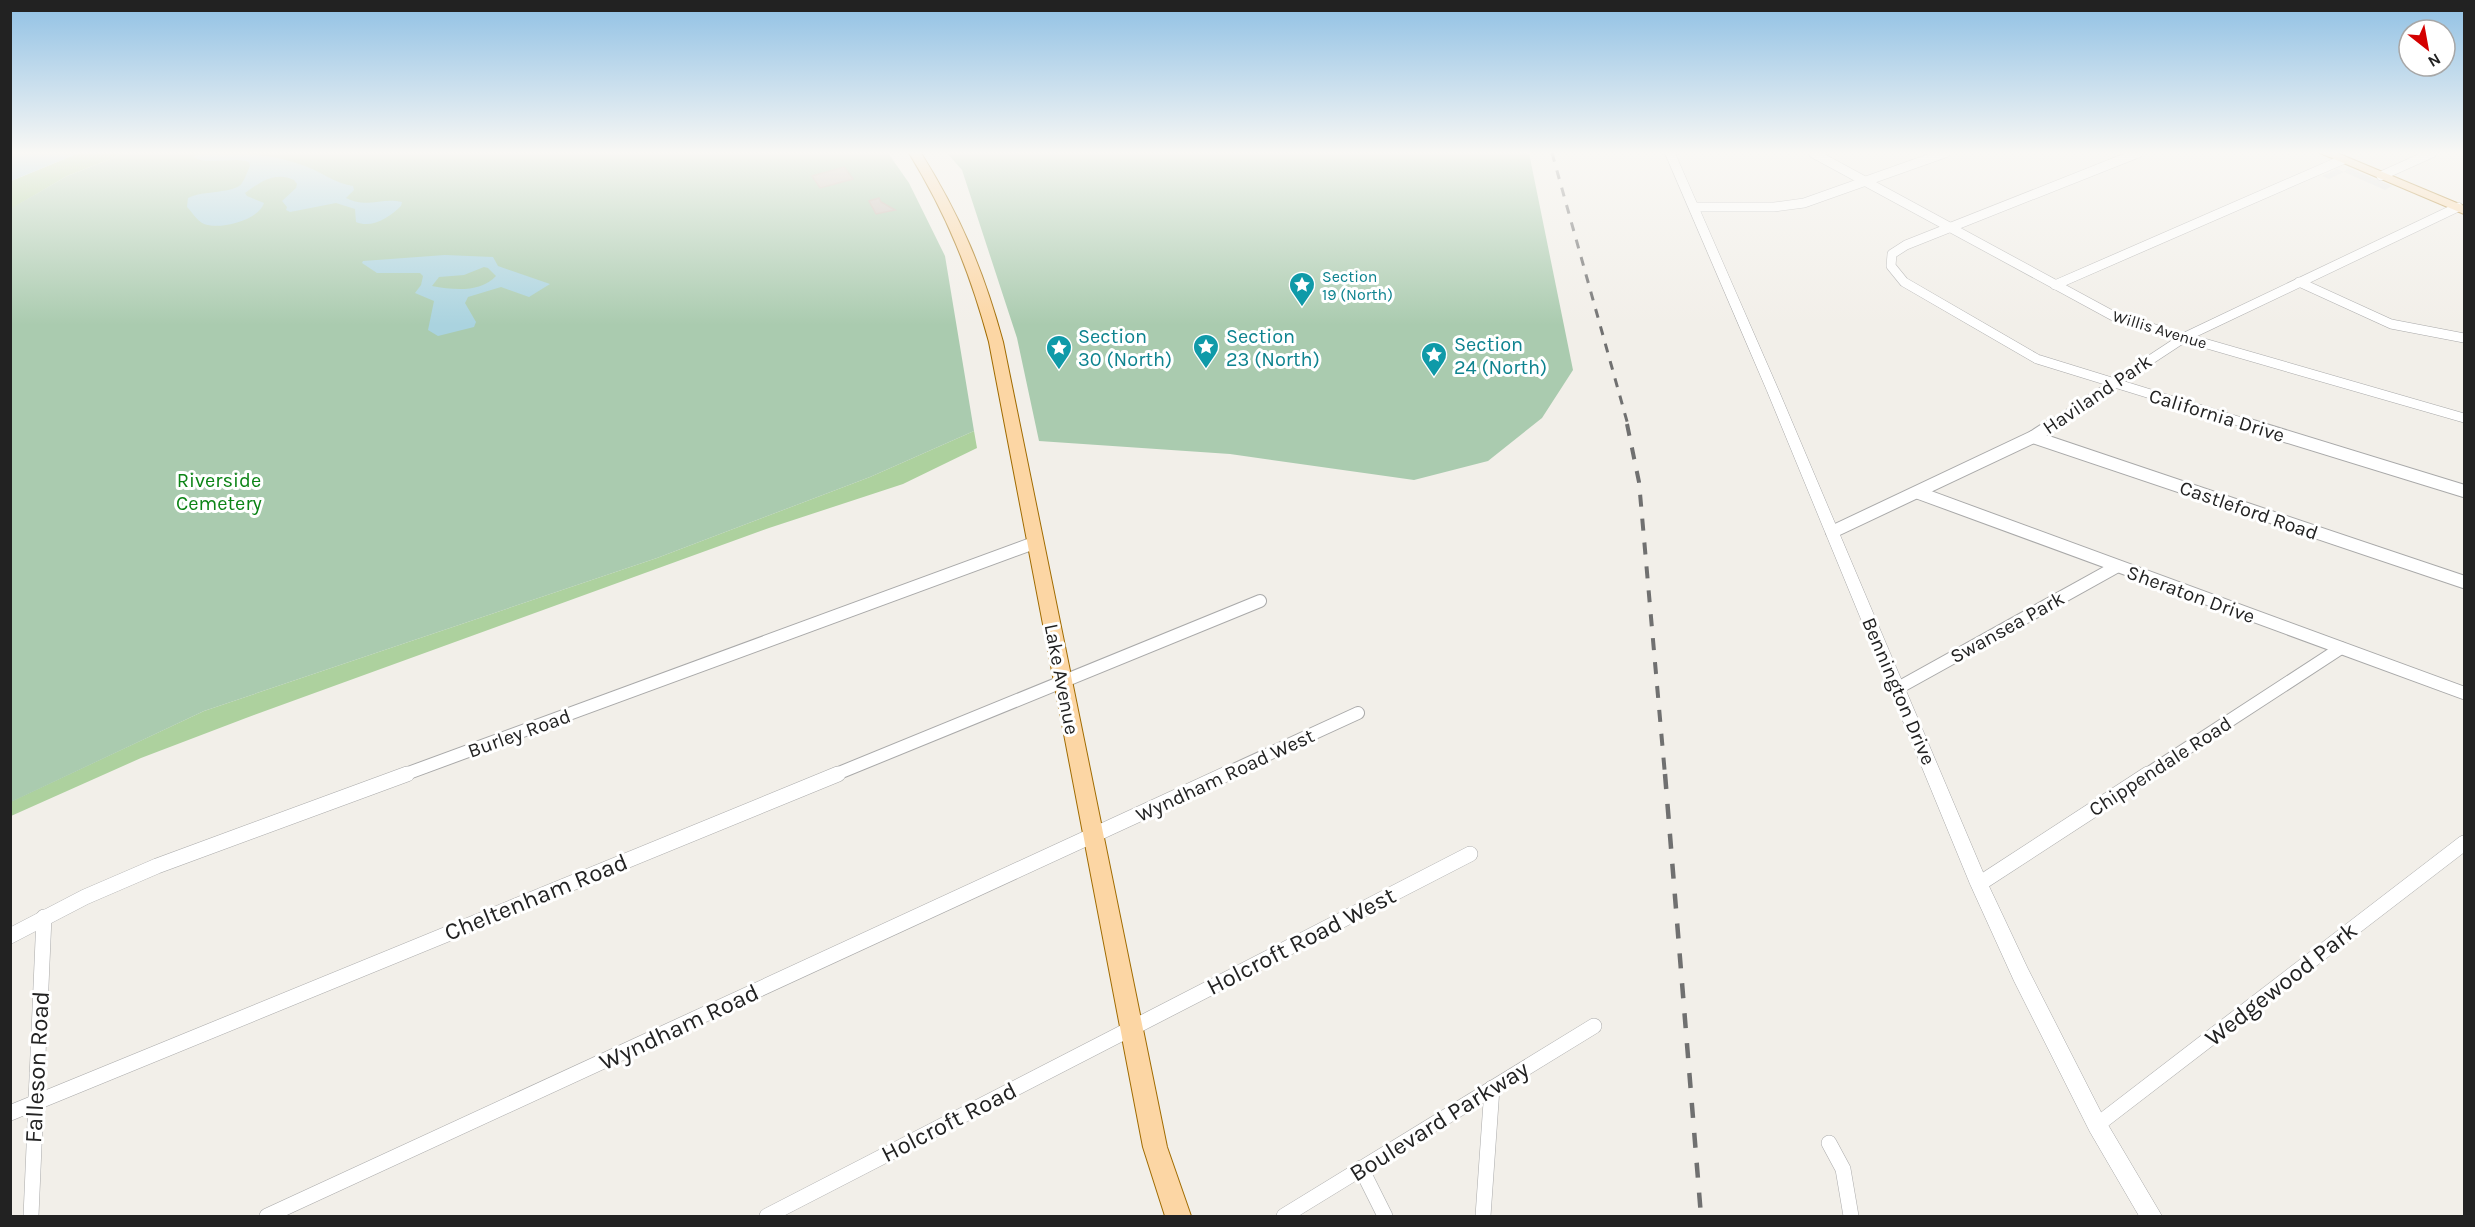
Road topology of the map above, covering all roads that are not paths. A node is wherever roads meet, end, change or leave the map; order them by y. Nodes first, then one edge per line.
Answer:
1 (951, 210) edge
2 (1695, 210) edge
3 (1919, 210) edge
4 (1993, 210) edge
5 (2227, 210) edge
6 (2458, 210) edge
7 (1950, 227) junction
8 (2299, 282) junction
9 (2055, 285) junction
10 (2184, 337) junction
11 (2464, 338) edge
12 (2114, 383) junction
13 (2464, 418) edge
14 (2033, 437) junction
15 (2464, 491) edge
16 (1919, 493) junction
17 (1832, 532) junction
18 (1034, 543) junction
19 (2116, 567) junction
20 (2464, 582) edge
21 (1260, 601) dead end
22 (2341, 648) junction
23 (1063, 681) junction
24 (1898, 688) junction
25 (2464, 693) edge
26 (1358, 713) dead end
27 (1092, 837) junction
28 (2464, 843) edge
29 (1470, 854) dead end
30 (1979, 884) junction
31 (44, 917) junction
32 (10, 936) edge
33 (1594, 1026) dead end
34 (1131, 1027) junction
35 (1492, 1088) junction
36 (36, 1102) junction
37 (10, 1113) edge
38 (2097, 1125) junction
39 (1829, 1143) dead end
40 (1361, 1168) junction
41 (31, 1216) edge
42 (267, 1216) edge
43 (767, 1216) edge
44 (1178, 1216) edge
45 (1284, 1216) edge
46 (1385, 1216) edge
47 (1483, 1216) edge
48 (1851, 1216) edge
49 (2151, 1216) edge

1 - 18 main road, Lake Avenue
2 - 17 street, Bennington Drive
3 - 7 street, Willis Avenue
4 - 7 street
5 - 9 street
6 - 8 street, Haviland Park
7 - 9 street, Willis Avenue
7 - 12 street, California Drive
8 - 10 street, Haviland Park
8 - 11 street
9 - 10 street, Willis Avenue
10 - 12 street, Haviland Park
10 - 13 street, Willis Avenue
12 - 14 street, Haviland Park
12 - 15 street, California Drive
14 - 16 street, Haviland Park
14 - 20 street, Castleford Road
16 - 17 street, Haviland Park
16 - 19 street, Sheraton Drive
17 - 24 street, Bennington Drive
18 - 23 main road, Lake Avenue
18 - 31 street, Burley Road
19 - 22 street, Sheraton Drive
19 - 24 street, Swansea Park
21 - 23 street, Cheltenham Road
22 - 25 street, Sheraton Drive
22 - 30 street, Chippendale Road
23 - 27 main road, Lake Avenue
23 - 36 street, Cheltenham Road
24 - 30 street, Bennington Drive
26 - 27 street, Wyndham Road West
27 - 34 main road, Lake Avenue
27 - 42 street, Wyndham Road
28 - 38 street, Wedgewood Park
29 - 34 street, Holcroft Road West
30 - 38 street, Bennington Drive
31 - 32 street, Burley Road
31 - 36 street, Falleson Road
33 - 35 street, Boulevard Parkway
34 - 43 street, Holcroft Road
34 - 44 main road, Lake Avenue
35 - 40 street, Boulevard Parkway
35 - 47 street
36 - 37 street, Cheltenham Road
36 - 41 street, Falleson Road
38 - 49 street, Bennington Drive
39 - 48 street
40 - 45 street, Boulevard Parkway
40 - 46 street

